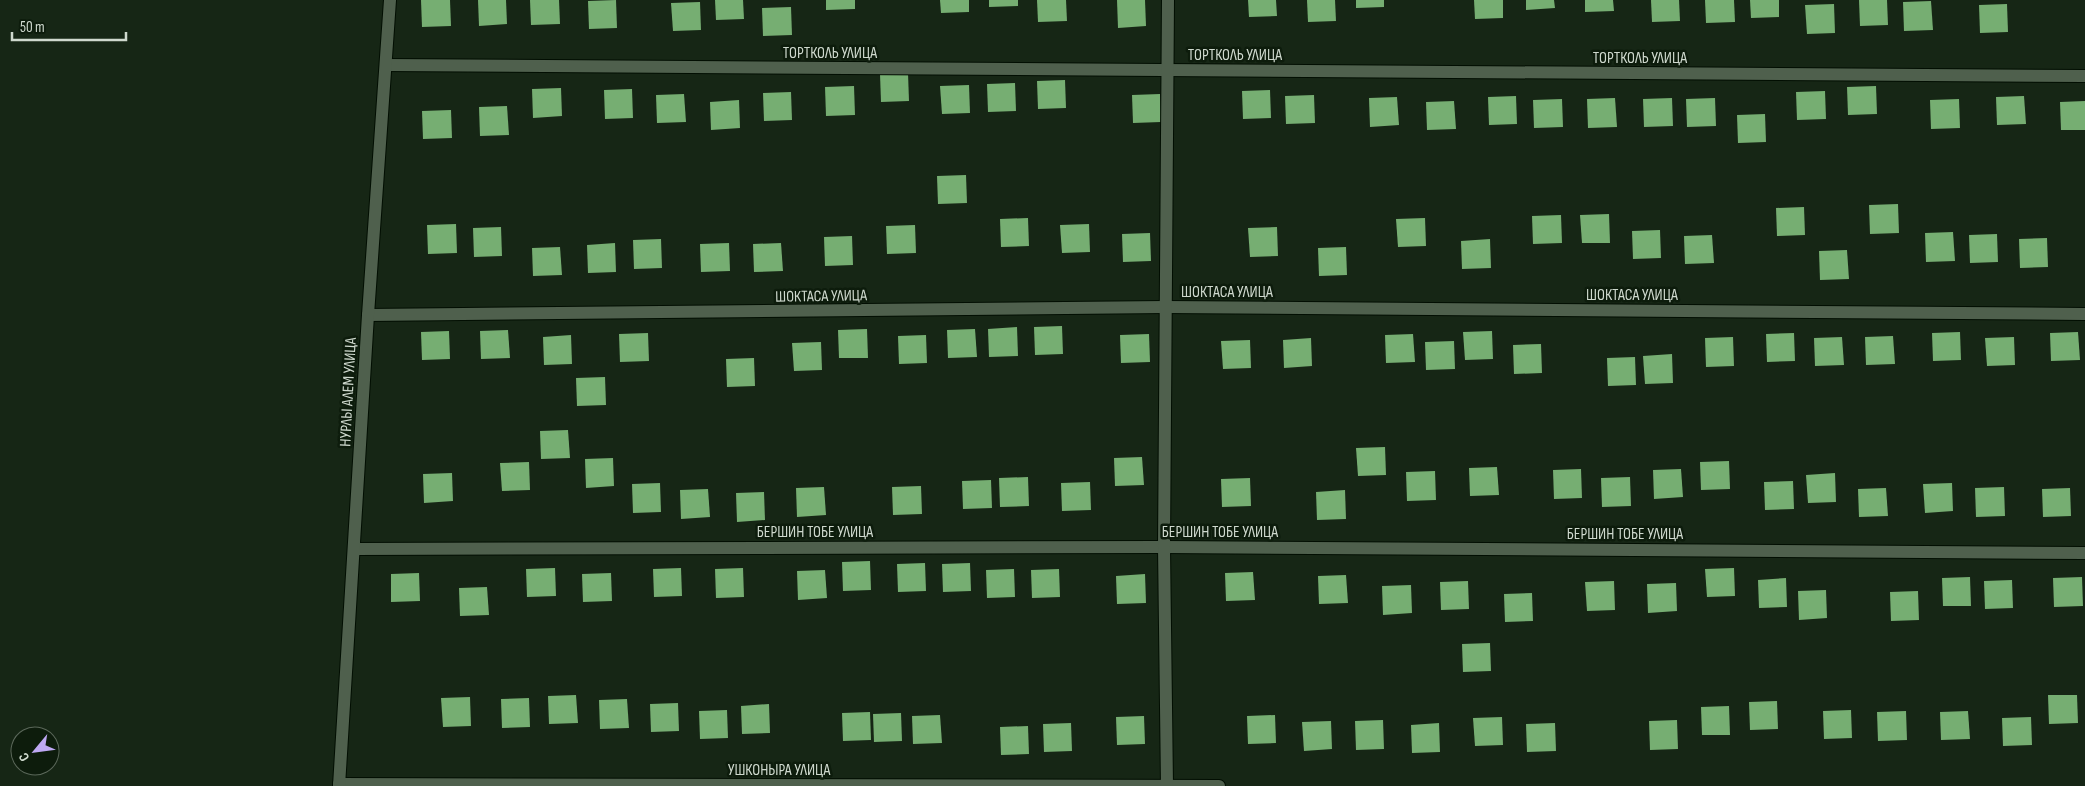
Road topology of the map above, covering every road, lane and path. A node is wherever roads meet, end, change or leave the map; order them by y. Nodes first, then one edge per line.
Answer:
1 (390, 0) edge
2 (1168, 0) edge
3 (386, 65) junction
4 (1168, 70) junction
5 (2085, 76) edge
6 (1165, 307) junction
7 (2085, 314) edge
8 (368, 315) junction
9 (1164, 547) junction
10 (354, 549) junction
11 (2085, 553) edge
12 (339, 785) edge
13 (1167, 786) edge
14 (1220, 786) edge

1 - 3 street, НУРЛЫ АЛЕМ УЛИЦА
2 - 4 street
3 - 4 street, ТОРТКОЛЬ УЛИЦА
3 - 8 street, НУРЛЫ АЛЕМ УЛИЦА
4 - 5 street, ТОРТКОЛЬ УЛИЦА
4 - 6 street
6 - 7 street, ШОКТАСА УЛИЦА
6 - 8 street, ШОКТАСА УЛИЦА
6 - 9 street
8 - 10 street, НУРЛЫ АЛЕМ УЛИЦА
9 - 10 street, БЕРШИН ТОБЕ УЛИЦА
9 - 11 street, БЕРШИН ТОБЕ УЛИЦА
9 - 13 street
10 - 12 street, НУРЛЫ АЛЕМ УЛИЦА
12 - 13 street, УШКОНЫРА УЛИЦА
13 - 14 street, УШКОНЫРА УЛИЦА

